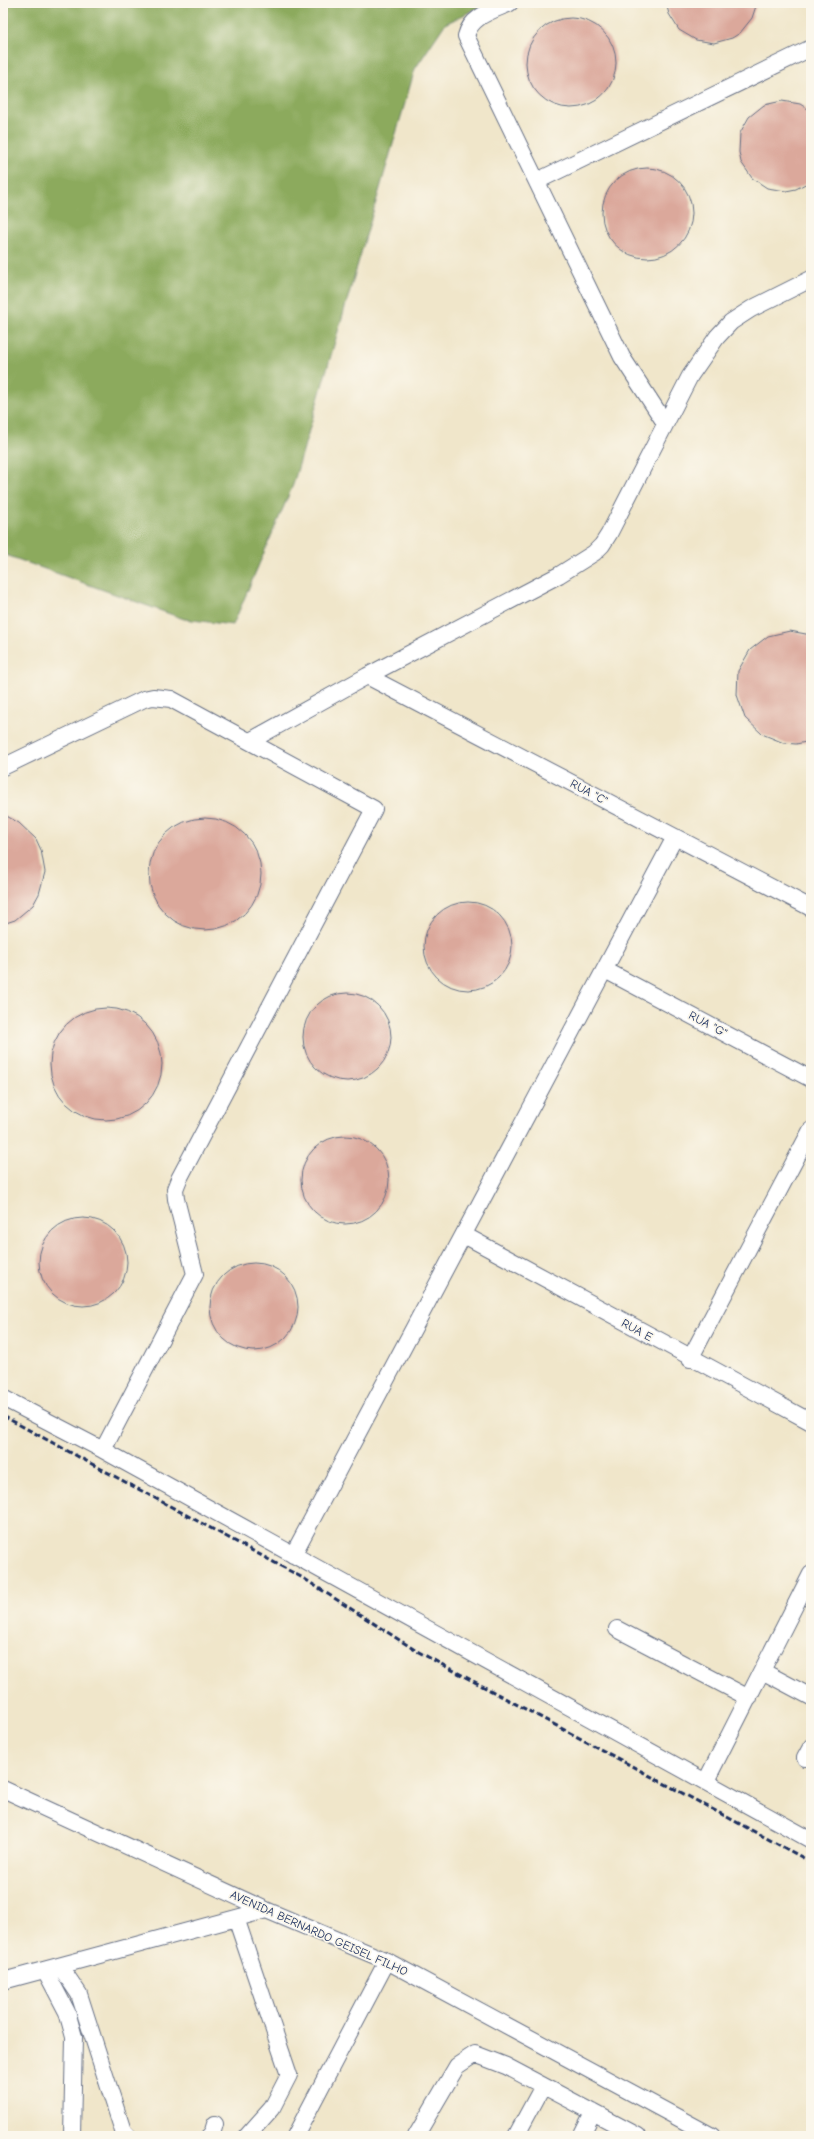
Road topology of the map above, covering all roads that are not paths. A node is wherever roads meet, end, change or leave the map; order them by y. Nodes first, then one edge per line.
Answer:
1 (510, 3) edge
2 (811, 48) edge
3 (538, 181) junction
4 (811, 279) edge
5 (665, 423) junction
6 (367, 676) junction
7 (250, 741) junction
8 (3, 767) edge
9 (675, 837) junction
10 (811, 908) edge
11 (605, 970) junction
12 (811, 1079) edge
13 (811, 1130) edge
14 (464, 1235) junction
15 (690, 1359) junction
16 (3, 1398) edge
17 (811, 1422) edge
18 (103, 1450) junction
19 (293, 1555) junction
20 (811, 1576) edge
21 (618, 1629) dead end
22 (762, 1671) junction
23 (811, 1697) edge
24 (749, 1698) junction
25 (706, 1781) junction
26 (3, 1789) edge
27 (811, 1840) edge
28 (266, 1910) junction
29 (236, 1918) junction
30 (387, 1961) junction
31 (52, 1968) junction
32 (3, 1981) edge
33 (543, 2086) junction
34 (593, 2112) junction
35 (72, 2136) edge
36 (128, 2136) edge
37 (247, 2136) edge
38 (295, 2136) edge
39 (416, 2136) edge
40 (516, 2136) edge
41 (581, 2136) edge
42 (638, 2136) edge
43 (712, 2136) edge

1 - 3 street
2 - 3 street
3 - 5 street
4 - 5 street
5 - 6 street
6 - 7 street
6 - 9 street, RUA "C"
7 - 8 street
7 - 18 street
9 - 10 street, RUA "C"
9 - 11 street
11 - 12 street, RUA "G"
11 - 14 street
13 - 15 street
14 - 15 street, RUA E
14 - 19 street
15 - 17 street, RUA E
16 - 18 street
18 - 19 street
19 - 25 street
20 - 22 street
21 - 24 street
22 - 23 street
22 - 24 street
24 - 25 street
25 - 27 street
26 - 28 street, AVENIDA BERNARDO GEISEL FILHO
28 - 29 street
28 - 30 street, AVENIDA BERNARDO GEISEL FILHO
29 - 31 street
29 - 37 street
30 - 38 street
30 - 43 street, AVENIDA BERNARDO GEISEL FILHO
31 - 32 street
31 - 35 street
31 - 36 street
33 - 34 street
33 - 39 street
33 - 40 street
34 - 41 street
34 - 42 street

